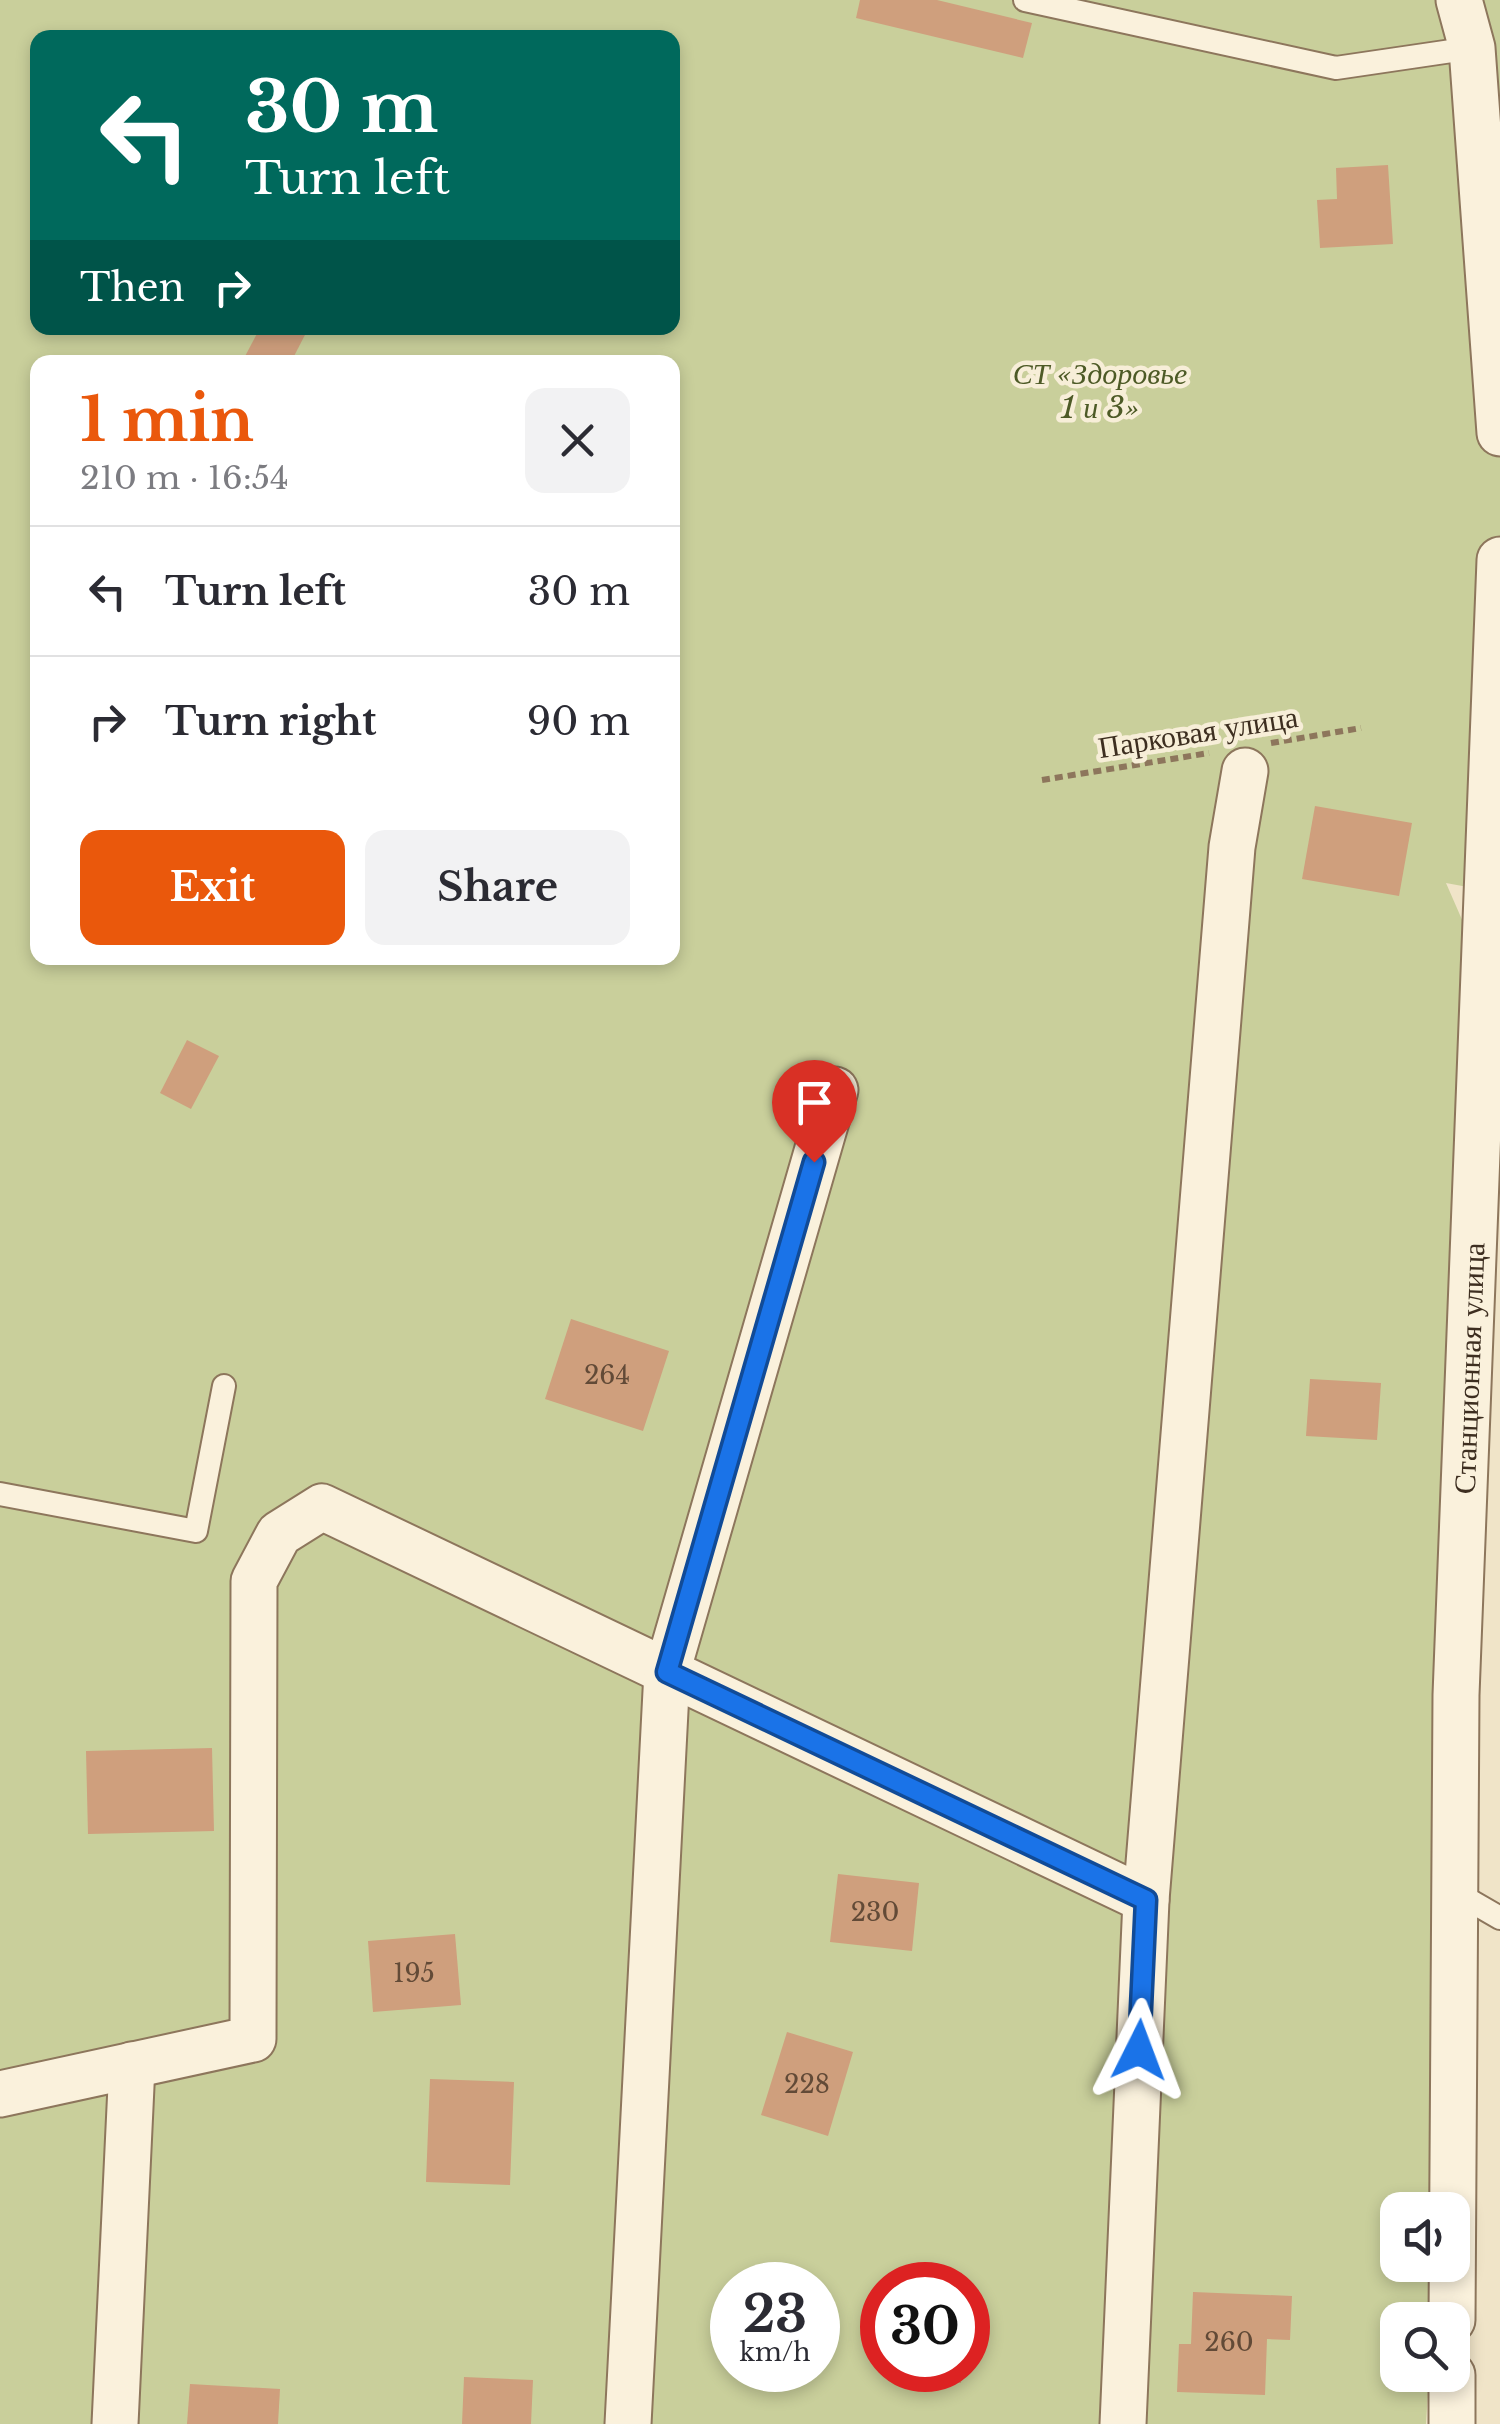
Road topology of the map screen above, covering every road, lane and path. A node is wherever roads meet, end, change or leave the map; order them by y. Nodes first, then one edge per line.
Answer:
1 (1025, 0) edge
2 (1459, 0) edge
3 (1472, 48) junction
4 (1500, 433) edge
5 (1500, 560) edge
6 (1361, 728) dead end
7 (1241, 755) junction
8 (1042, 780) dead end
9 (835, 1090) dead end
10 (224, 1386) dead end
11 (0, 1494) edge
12 (667, 1672) junction
13 (1454, 1892) junction
14 (1146, 1900) junction
15 (1500, 1918) edge
16 (132, 2065) junction
17 (0, 2094) edge
18 (1452, 2302) edge
19 (1452, 2392) edge
20 (115, 2424) edge
21 (628, 2424) edge
22 (1123, 2424) edge
23 (1452, 2424) edge

1 - 3 lane
2 - 3 street
3 - 4 street
5 - 13 street, Станционная улица
6 - 7 path, Парковая улица
7 - 8 path, Парковая улица
7 - 14 street
9 - 12 street
10 - 11 lane
12 - 14 street
12 - 16 street
12 - 21 street
13 - 15 lane
13 - 18 street, Станционная улица
14 - 22 street
16 - 17 street
16 - 20 street
19 - 23 street

